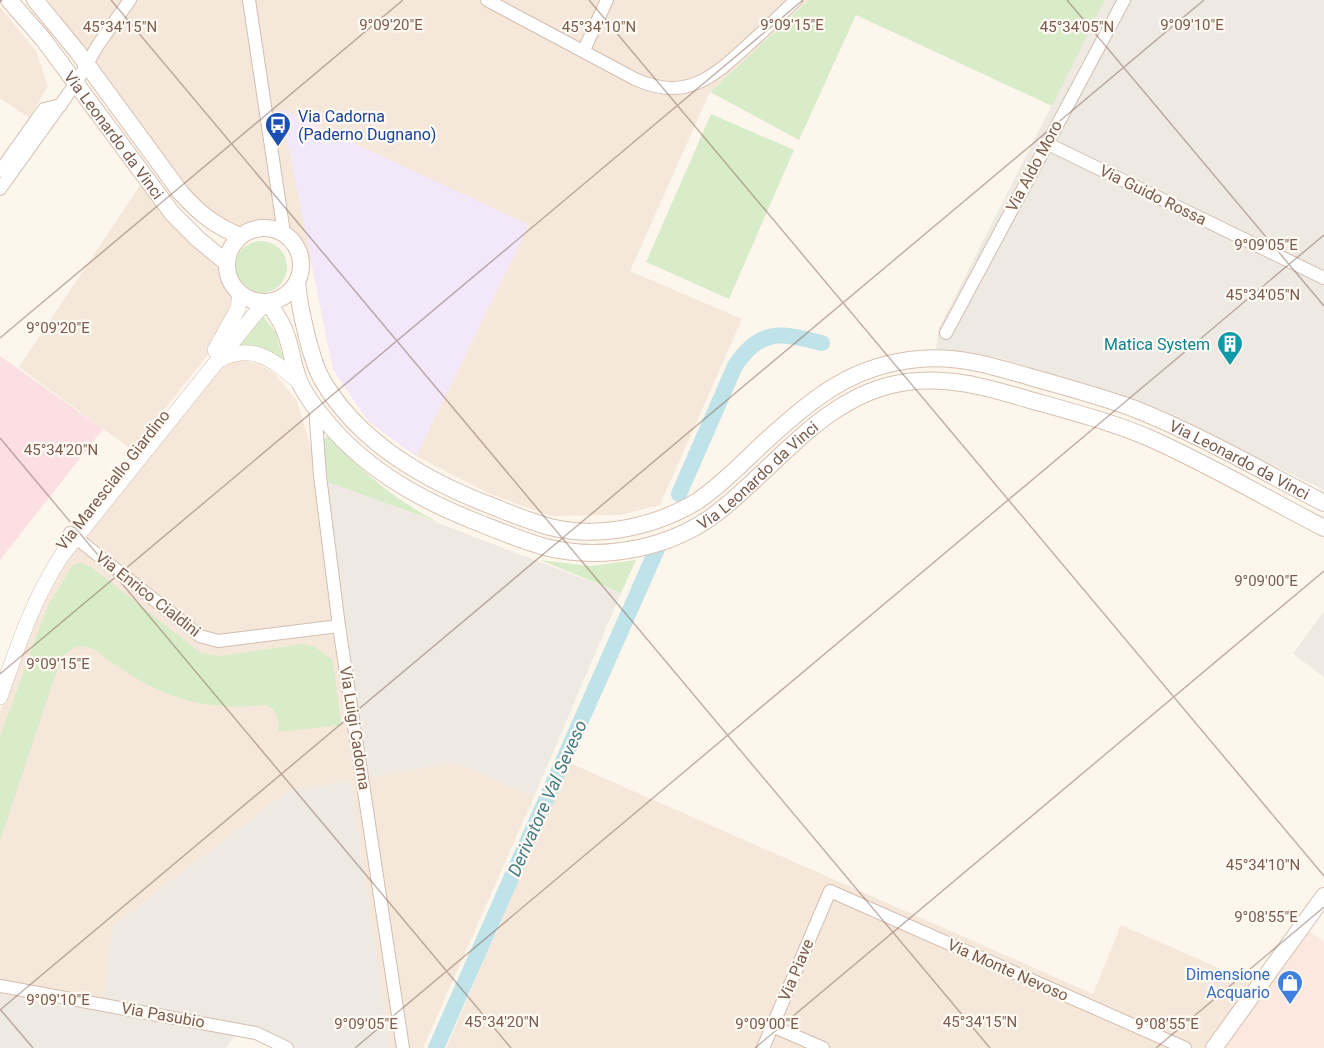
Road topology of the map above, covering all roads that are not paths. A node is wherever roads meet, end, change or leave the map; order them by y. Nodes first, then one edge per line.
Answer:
1 (9, 0) edge
2 (35, 0) edge
3 (130, 0) edge
4 (249, 0) edge
5 (487, 0) edge
6 (607, 0) edge
7 (796, 0) edge
8 (1124, 0) edge
9 (584, 50) junction
10 (86, 63) junction
11 (76, 83) junction
12 (61, 105) junction
13 (1046, 143) junction
14 (0, 171) edge
15 (0, 189) edge
16 (284, 233) junction
17 (240, 236) junction
18 (227, 263) junction
19 (1324, 278) edge
20 (297, 282) junction
21 (240, 293) junction
22 (267, 302) junction
23 (946, 333) dead end
24 (219, 360) junction
25 (299, 382) junction
26 (315, 407) junction
27 (1324, 503) edge
28 (1324, 528) edge
29 (73, 535) junction
30 (339, 626) junction
31 (0, 676) edge
32 (0, 697) edge
33 (830, 891) joint
34 (1324, 896) edge
35 (0, 986) edge
36 (772, 1026) junction
37 (287, 1048) edge
38 (403, 1048) edge
39 (763, 1048) edge
40 (823, 1048) edge
41 (1185, 1048) edge
42 (1214, 1048) edge

1 - 11 main road, Via Leonardo da Vinci
2 - 10 main road, Via Leonardo da Vinci
3 - 10 street
4 - 16 street
5 - 9 street
6 - 9 street
7 - 9 street
8 - 13 street, Via Aldo Moro
10 - 11 street
10 - 17 main road, Via Leonardo da Vinci
11 - 12 street
11 - 18 main road, Via Leonardo da Vinci
12 - 14 street
12 - 15 street
13 - 19 street, Via Guido Rossa
13 - 23 street, Via Aldo Moro
16 - 17 main road
16 - 20 main road
17 - 18 main road
18 - 21 main road
20 - 22 main road
20 - 27 main road, Via Leonardo da Vinci
21 - 22 main road
21 - 29 street, Via Maresciallo Giardino
22 - 24 street, Via Maresciallo Giardino
22 - 25 main road, Via Leonardo da Vinci
24 - 25 street
24 - 29 street, Via Maresciallo Giardino
25 - 26 main road, Via Leonardo da Vinci
26 - 28 main road, Via Leonardo da Vinci
26 - 30 street, Via Luigi Cadorna
29 - 30 street, Via Enrico Cialdini
29 - 31 street, Via Maresciallo Giardino
29 - 32 street, Via Maresciallo Giardino
30 - 38 street, Via Luigi Cadorna
33 - 36 street, Via Piave
33 - 41 street, Via Monte Nevoso
34 - 42 main road
35 - 37 street, Via Pasubio
36 - 39 street, Via Piave
36 - 40 street

